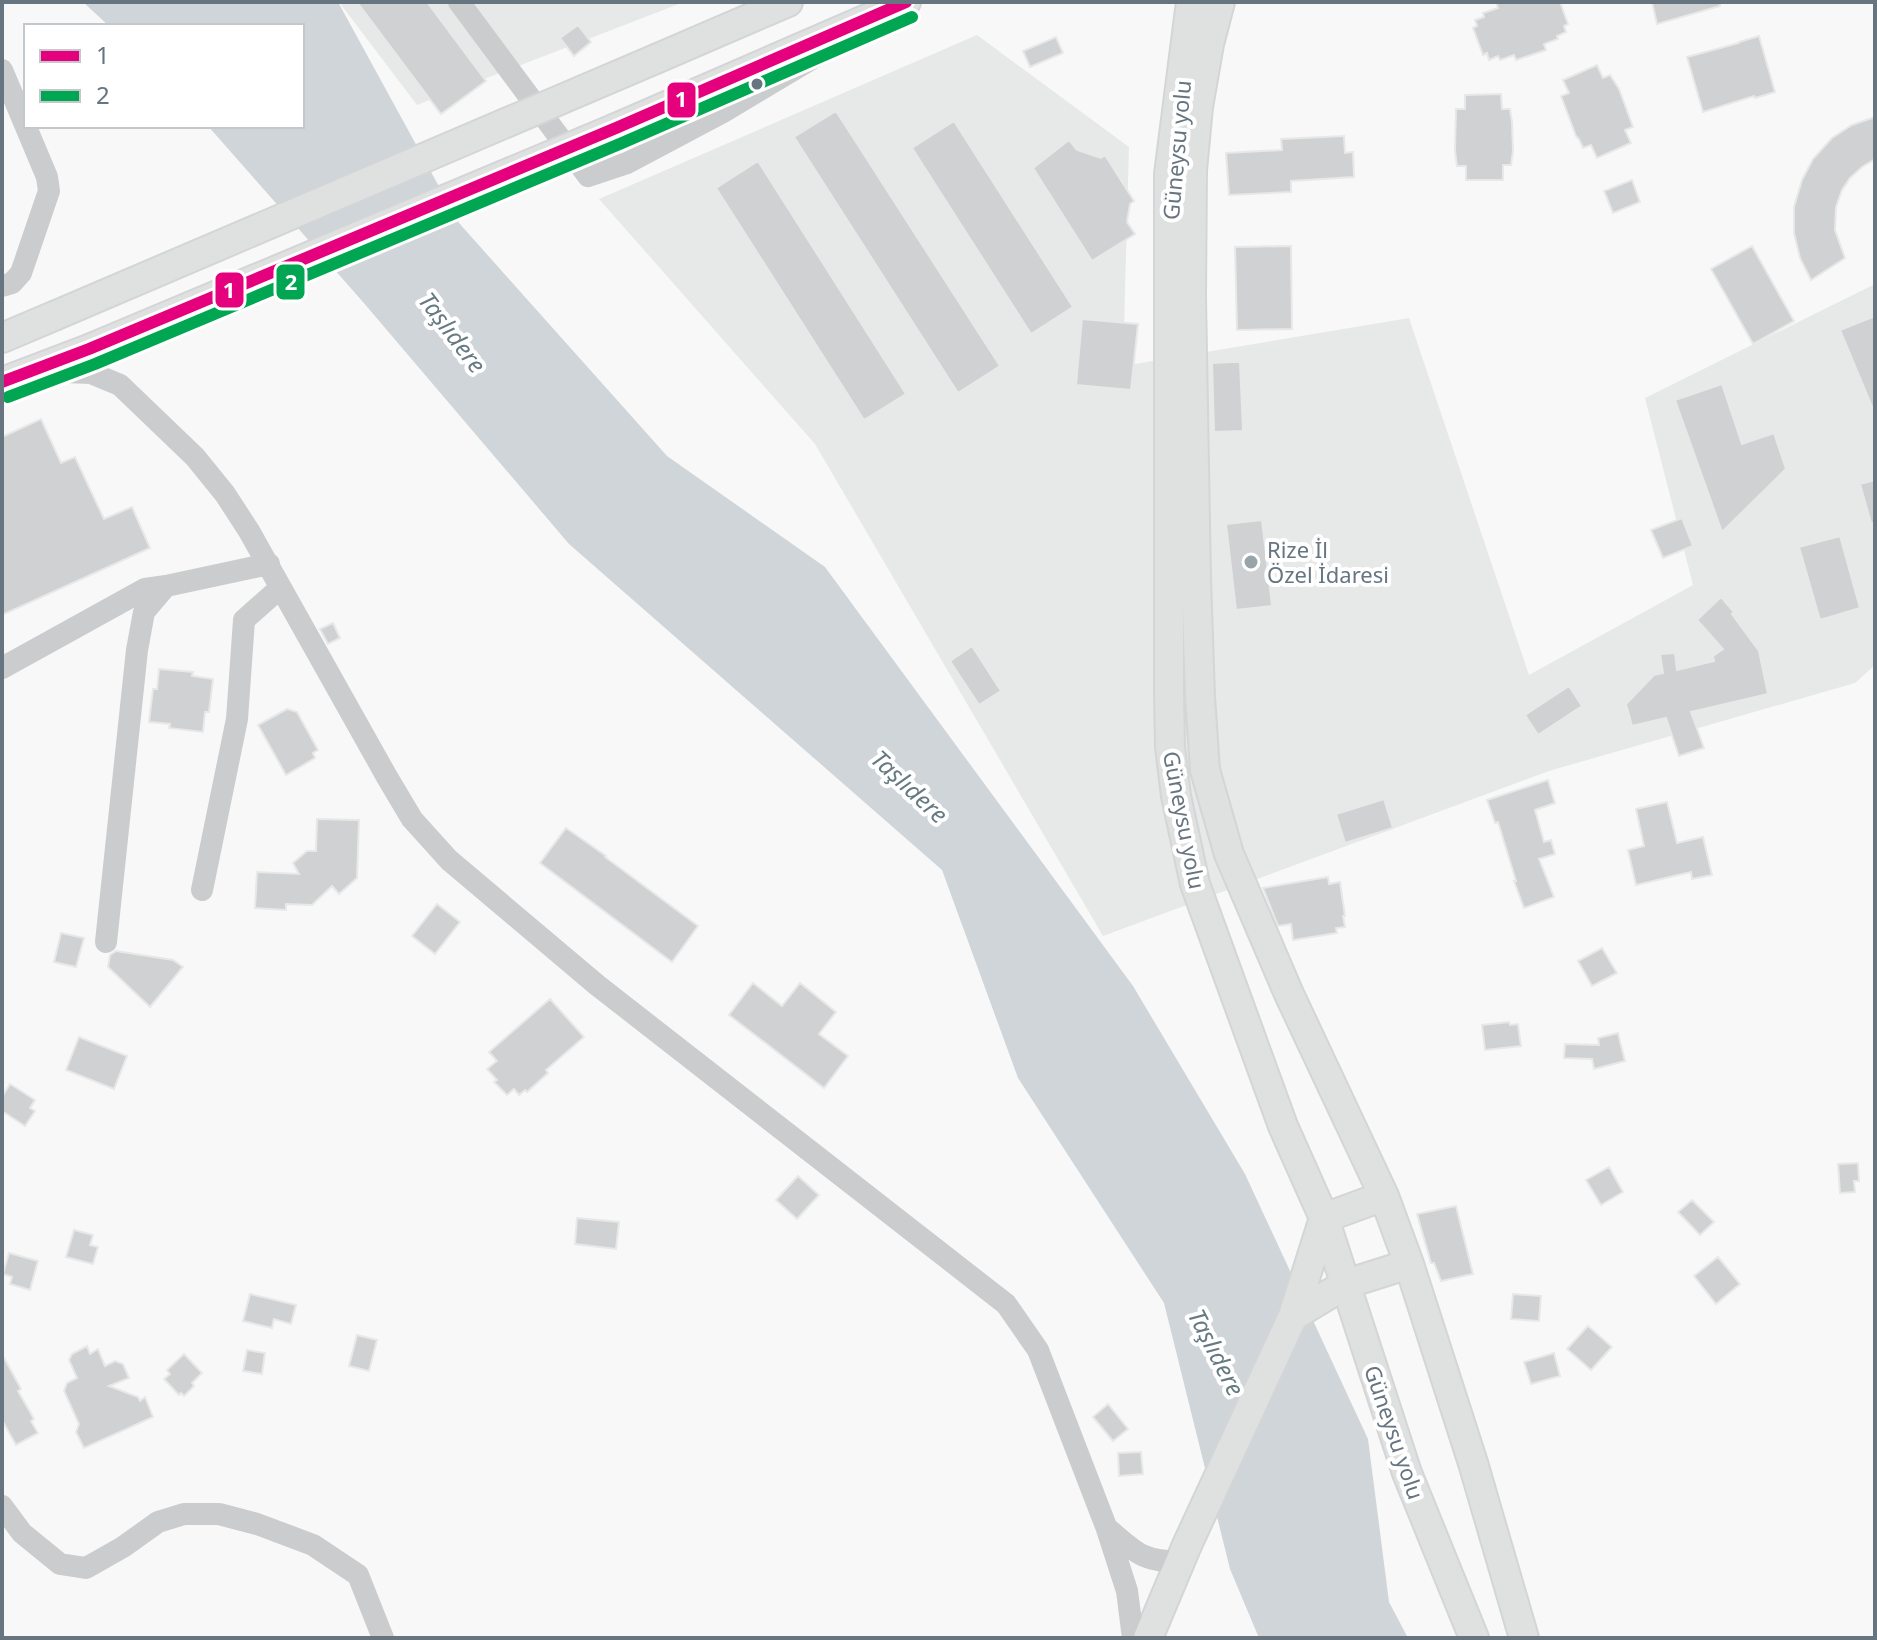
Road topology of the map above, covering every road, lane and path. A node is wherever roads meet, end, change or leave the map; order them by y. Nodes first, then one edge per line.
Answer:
1 (459, 2) edge
2 (788, 2) edge
3 (906, 2) edge
4 (1191, 2) edge
5 (1220, 2) edge
6 (2, 70) edge
7 (24, 122) edge
8 (26, 128) edge
9 (2, 286) edge
10 (2, 338) edge
11 (2, 382) edge
12 (269, 564) junction
13 (166, 586) junction
14 (280, 588) junction
15 (2, 668) edge
16 (202, 890) dead end
17 (106, 942) dead end
18 (1384, 1196) junction
19 (1324, 1218) junction
20 (1409, 1264) junction
21 (1346, 1284) junction
22 (1293, 1316) junction
23 (2, 1506) edge
24 (1107, 1529) junction
25 (1184, 1554) junction
26 (383, 1638) edge
27 (1133, 1638) edge
28 (1148, 1638) edge
29 (1474, 1638) edge
30 (1524, 1638) edge

1 - 3 street
2 - 10 main road, bridge
3 - 11 main road, bridge
4 - 19 main road, Güneysu yolu
5 - 18 main road
6 - 7 street
8 - 9 street
11 - 12 street
12 - 13 street
12 - 14 street
13 - 15 street
13 - 17 street
14 - 16 street
14 - 24 street
18 - 19 main road
18 - 20 main road
19 - 21 main road, Güneysu yolu
19 - 22 main road
20 - 21 main road
20 - 30 main road
21 - 22 main road
21 - 29 main road, Güneysu yolu
22 - 25 main road
23 - 26 street
24 - 25 street
24 - 27 street
25 - 28 main road

